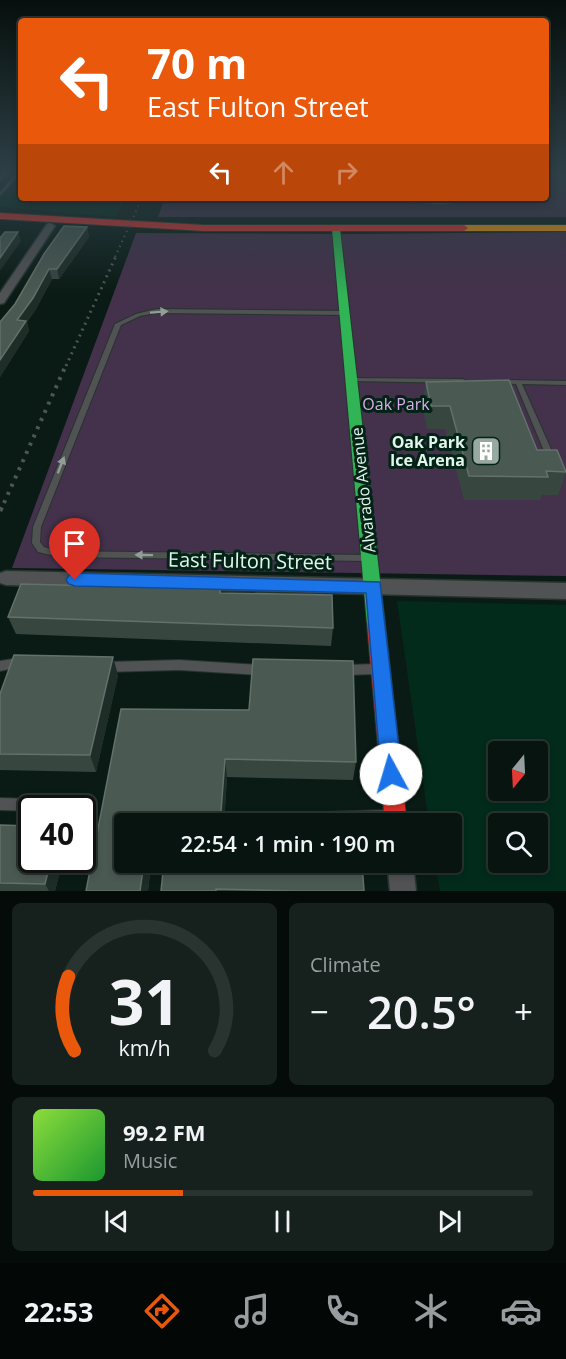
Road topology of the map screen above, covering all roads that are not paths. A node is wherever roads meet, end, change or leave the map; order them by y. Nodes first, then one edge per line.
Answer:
1 (0, 216) edge
2 (0, 224) edge
3 (50, 226) junction
4 (204, 228) junction
5 (566, 228) edge
6 (336, 229) junction
7 (0, 301) edge
8 (344, 313) junction
9 (351, 380) junction
10 (470, 381) edge
11 (494, 382) edge
12 (518, 382) junction
13 (566, 383) edge
14 (554, 465) edge
15 (370, 558) junction
16 (6, 578) dead end
17 (374, 586) junction
18 (566, 591) edge
19 (35, 664) edge
20 (0, 666) edge
21 (94, 667) edge
22 (381, 669) junction
23 (278, 670) edge
24 (331, 670) edge
25 (0, 804) edge
26 (18, 804) edge
27 (395, 813) edge
28 (401, 873) edge
29 (403, 891) edge

1 - 4 street
2 - 3 street
3 - 4 street
3 - 7 street
4 - 6 street
5 - 6 street
6 - 8 street, Alvarado Avenue
8 - 9 street, Alvarado Avenue
15 -> 8 lane
9 - 10 lane
9 - 15 street, Alvarado Avenue
11 - 12 lane
12 - 13 lane
12 - 14 lane
15 - 17 street, Alvarado Avenue
16 - 17 street, East Fulton Street
17 - 18 street, East Fulton Street
17 - 22 street, Alvarado Avenue
19 - 20 lane
21 - 23 lane
22 - 24 lane
22 - 27 street, Alvarado Avenue
25 - 26 lane
28 - 29 street

